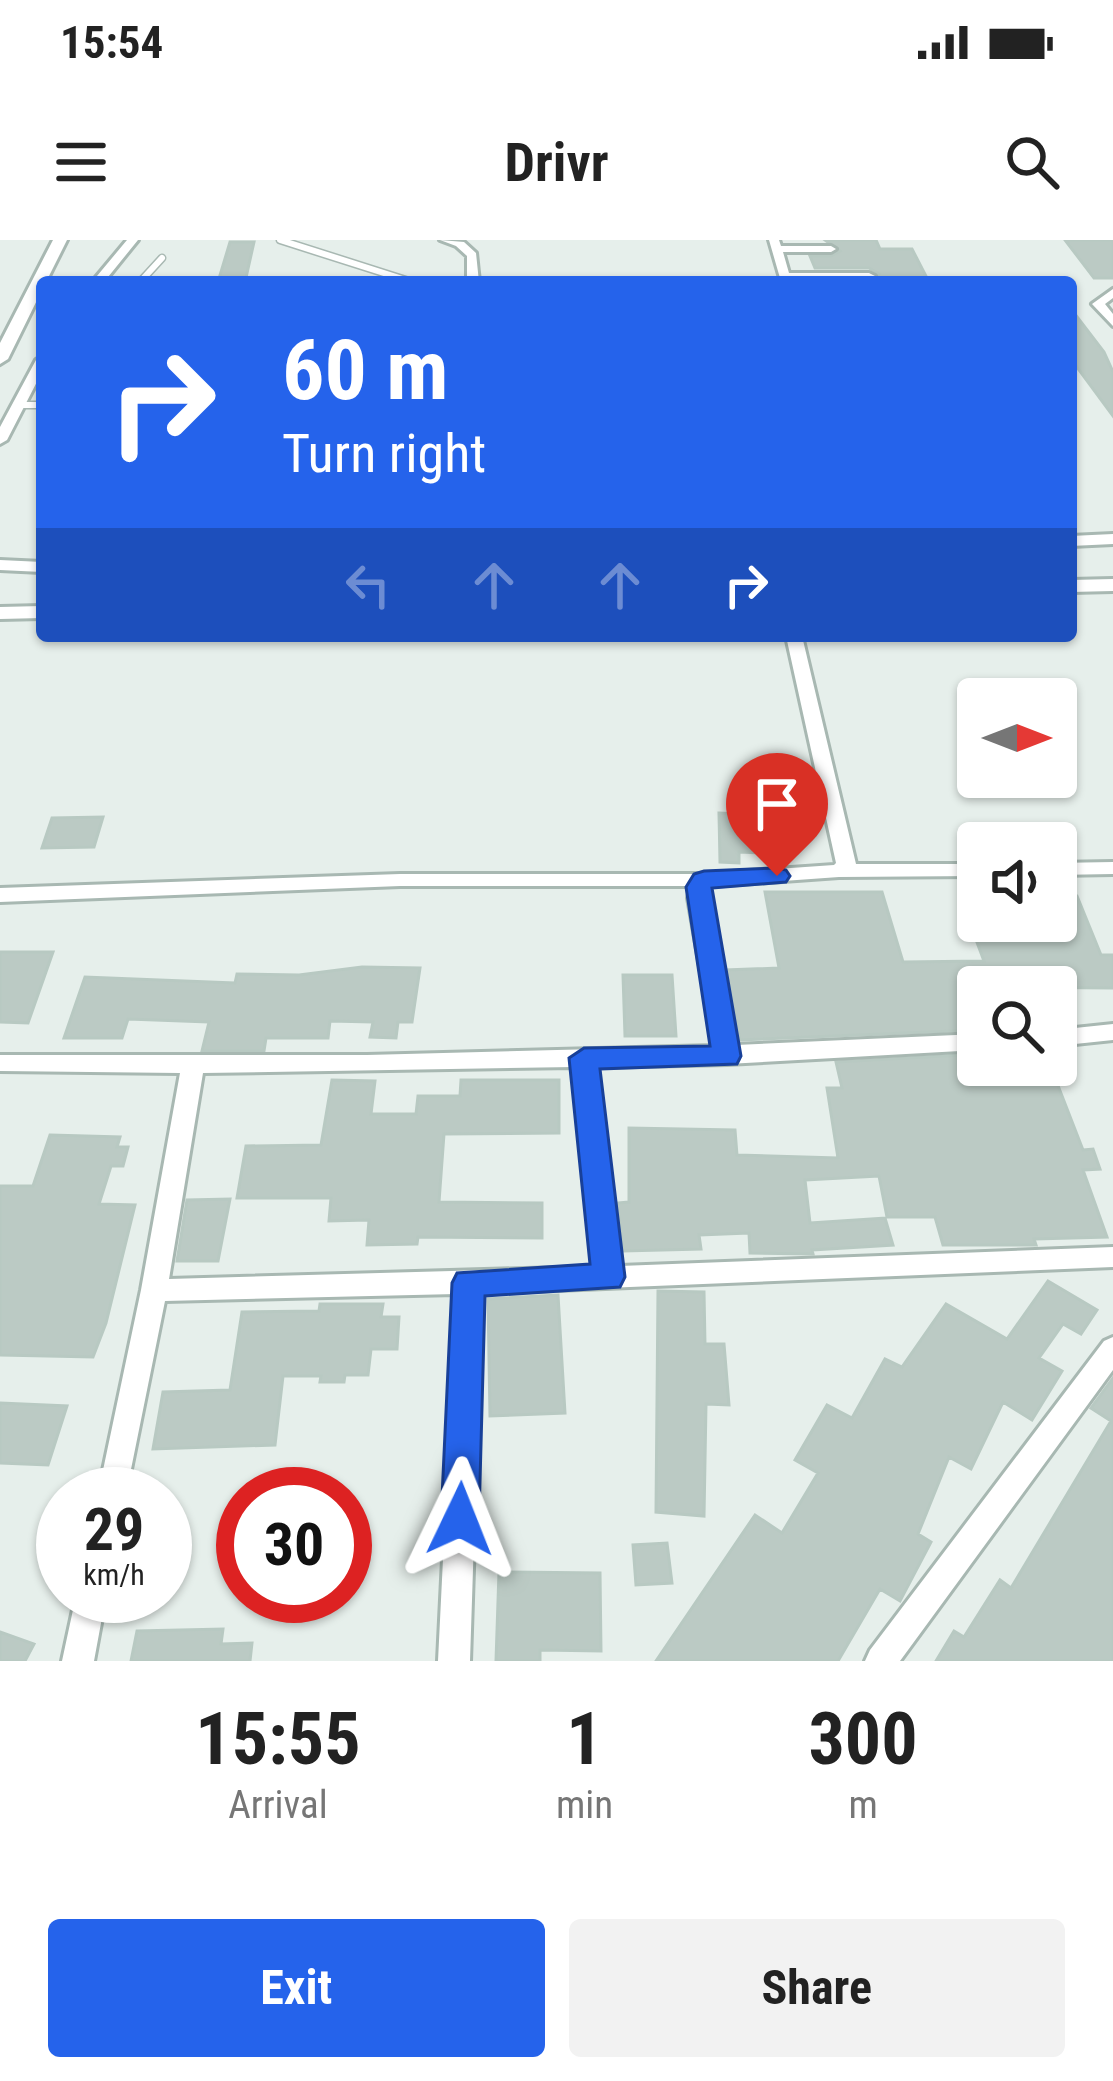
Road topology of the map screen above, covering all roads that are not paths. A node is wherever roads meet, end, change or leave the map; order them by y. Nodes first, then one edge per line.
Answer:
1 (60, 240) edge
2 (133, 240) edge
3 (280, 240) edge
4 (445, 240) edge
5 (775, 244) edge
6 (831, 249) dead end
7 (162, 258) dead end
8 (42, 276) edge
9 (108, 276) edge
10 (146, 276) edge
11 (393, 276) edge
12 (473, 276) edge
13 (869, 276) dead end
14 (36, 288) edge
15 (1113, 292) edge
16 (1113, 322) edge
17 (0, 359) edge
18 (36, 372) edge
19 (19, 405) junction
20 (36, 405) edge
21 (0, 440) edge
22 (1113, 539) edge
23 (1077, 541) edge
24 (0, 565) edge
25 (36, 567) edge
26 (1113, 585) edge
27 (1077, 586) edge
28 (36, 612) edge
29 (0, 613) edge
30 (795, 642) edge
31 (1113, 868) edge
32 (957, 869) edge
33 (1077, 869) edge
34 (839, 871) junction
35 (704, 880) junction
36 (0, 895) edge
37 (1113, 1032) edge
38 (1077, 1035) edge
39 (957, 1043) edge
40 (727, 1056) junction
41 (584, 1058) junction
42 (0, 1063) edge
43 (193, 1066) junction
44 (1113, 1257) edge
45 (608, 1277) junction
46 (469, 1283) junction
47 (154, 1290) junction
48 (1113, 1349) edge
49 (118, 1467) edge
50 (86, 1623) edge
51 (78, 1661) edge
52 (454, 1661) edge
53 (881, 1661) edge

1 - 8 street
2 - 9 street
3 - 11 lane
4 - 12 street
5 - 6 street
5 - 13 street
7 - 10 lane
14 - 17 street
15 - 16 street
18 - 19 street
19 - 20 lane
19 - 21 street
22 - 23 street
24 - 25 street
26 - 27 street
28 - 29 street
30 - 34 street
31 - 33 street
32 - 34 street
34 - 35 street
35 - 36 street
35 - 40 street
37 - 38 street
39 - 40 street
40 - 41 street
41 - 43 street
41 - 45 street
42 - 43 street
43 - 47 street
44 - 45 street
45 - 46 street
46 - 47 street
46 - 52 street
47 - 49 street
48 - 53 street
50 - 51 street

